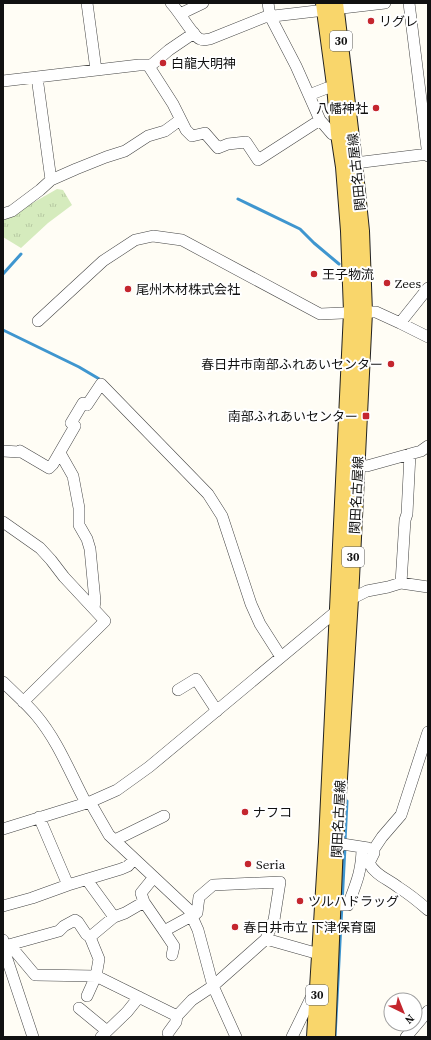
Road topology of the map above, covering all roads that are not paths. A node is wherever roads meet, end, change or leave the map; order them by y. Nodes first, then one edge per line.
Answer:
1 (88, 3) edge
2 (171, 3) edge
3 (203, 3) edge
4 (268, 3) edge
5 (385, 3) edge
6 (410, 3) edge
7 (330, 6) edge
8 (180, 14) junction
9 (270, 16) junction
10 (194, 33) junction
11 (149, 68) junction
12 (96, 70) junction
13 (36, 77) junction
14 (3, 81) edge
15 (327, 88) dead end
16 (309, 95) junction
17 (424, 96) edge
18 (180, 120) junction
19 (320, 120) junction
20 (338, 134) junction
21 (428, 155) edge
22 (356, 163) junction
23 (51, 180) junction
24 (3, 214) edge
25 (428, 288) edge
26 (358, 312) junction
27 (38, 321) dead end
28 (400, 323) junction
29 (428, 338) edge
30 (428, 446) edge
31 (3, 451) edge
32 (60, 453) junction
33 (410, 454) junction
34 (358, 465) junction
35 (3, 522) edge
36 (400, 583) junction
37 (428, 587) edge
38 (351, 599) junction
39 (94, 608) junction
40 (337, 610) junction
41 (281, 657) junction
42 (3, 682) edge
43 (178, 690) dead end
44 (23, 702) junction
45 (217, 711) junction
46 (428, 732) edge
47 (88, 803) junction
48 (164, 816) dead end
49 (39, 817) junction
50 (3, 829) edge
51 (115, 840) junction
52 (336, 843) junction
53 (362, 847) junction
54 (374, 849) junction
55 (134, 859) junction
56 (365, 862) junction
57 (154, 877) junction
58 (87, 880) junction
59 (68, 885) junction
60 (144, 902) junction
61 (334, 905) junction
62 (3, 906) edge
63 (428, 910) edge
64 (192, 916) junction
65 (114, 917) junction
66 (164, 931) junction
67 (90, 937) junction
68 (266, 939) junction
69 (5, 947) edge
70 (319, 954) junction
71 (172, 955) dead end
72 (96, 976) junction
73 (213, 986) junction
74 (317, 988) junction
75 (87, 996) dead end
76 (139, 997) junction
77 (79, 1008) dead end
78 (428, 1011) edge
79 (177, 1016) junction
80 (234, 1033) edge
81 (104, 1034) edge
82 (168, 1034) dead end
83 (33, 1037) edge
84 (224, 1037) edge
85 (292, 1037) edge
86 (314, 1037) edge
87 (328, 1037) edge
88 (406, 1037) edge

1 - 12 street
2 - 8 street
3 - 8 street
4 - 9 street
5 - 7 street
6 - 17 street
7 - 9 street
7 - 20 main road, 関田名古屋線 / 30
7 - 22 main road, 関田名古屋線 / 30
8 - 10 street
9 - 10 street
9 - 16 street
10 - 11 street
11 - 12 street
11 - 18 street
12 - 13 street
13 - 14 street
13 - 23 street
15 - 16 street
16 - 19 street
17 - 21 street
18 - 19 street
18 - 23 street
19 - 20 street
20 - 26 main road, 関田名古屋線 / 30
21 - 22 street
22 - 26 main road, 関田名古屋線 / 30
23 - 24 street
25 - 28 street
26 - 27 street
26 - 28 street
26 - 34 main road, 関田名古屋線 / 30
26 - 40 main road, 関田名古屋線 / 30
28 - 29 street
30 - 33 street
31 - 32 street
32 - 39 street
32 - 41 street
33 - 34 street
33 - 36 street
34 - 38 main road, 関田名古屋線 / 30
35 - 39 street
36 - 37 street
36 - 38 street
38 - 40 street
38 - 52 main road, 関田名古屋線 / 30
39 - 44 street
40 - 41 street
40 - 70 main road, 関田名古屋線 / 30
41 - 45 street
42 - 44 street
43 - 45 street
44 - 47 street
45 - 47 street
46 - 54 street
47 - 49 street
47 - 51 street
48 - 51 street
49 - 50 street
49 - 59 street
51 - 55 street
52 - 53 street
52 - 61 main road, 関田名古屋線 / 30
53 - 54 street
53 - 56 street
54 - 56 street
55 - 57 street
55 - 58 street
56 - 61 street
56 - 63 street
57 - 60 street
57 - 64 street
58 - 59 street
58 - 65 street
59 - 62 street
60 - 65 street
60 - 66 street
61 - 87 main road, 関田名古屋線 / 30
64 - 66 street
64 - 68 street
64 - 73 street
65 - 67 street
66 - 71 street
67 - 69 street
67 - 72 street
68 - 70 street
68 - 73 street
69 - 72 street
69 - 83 street
70 - 74 main road, 関田名古屋線 / 30
72 - 75 street
72 - 76 street
73 - 79 street
73 - 80 street
74 - 85 street
74 - 86 main road, 関田名古屋線 / 30
76 - 79 street
76 - 81 street
77 - 81 street
78 - 88 street
79 - 82 street
80 - 84 street

